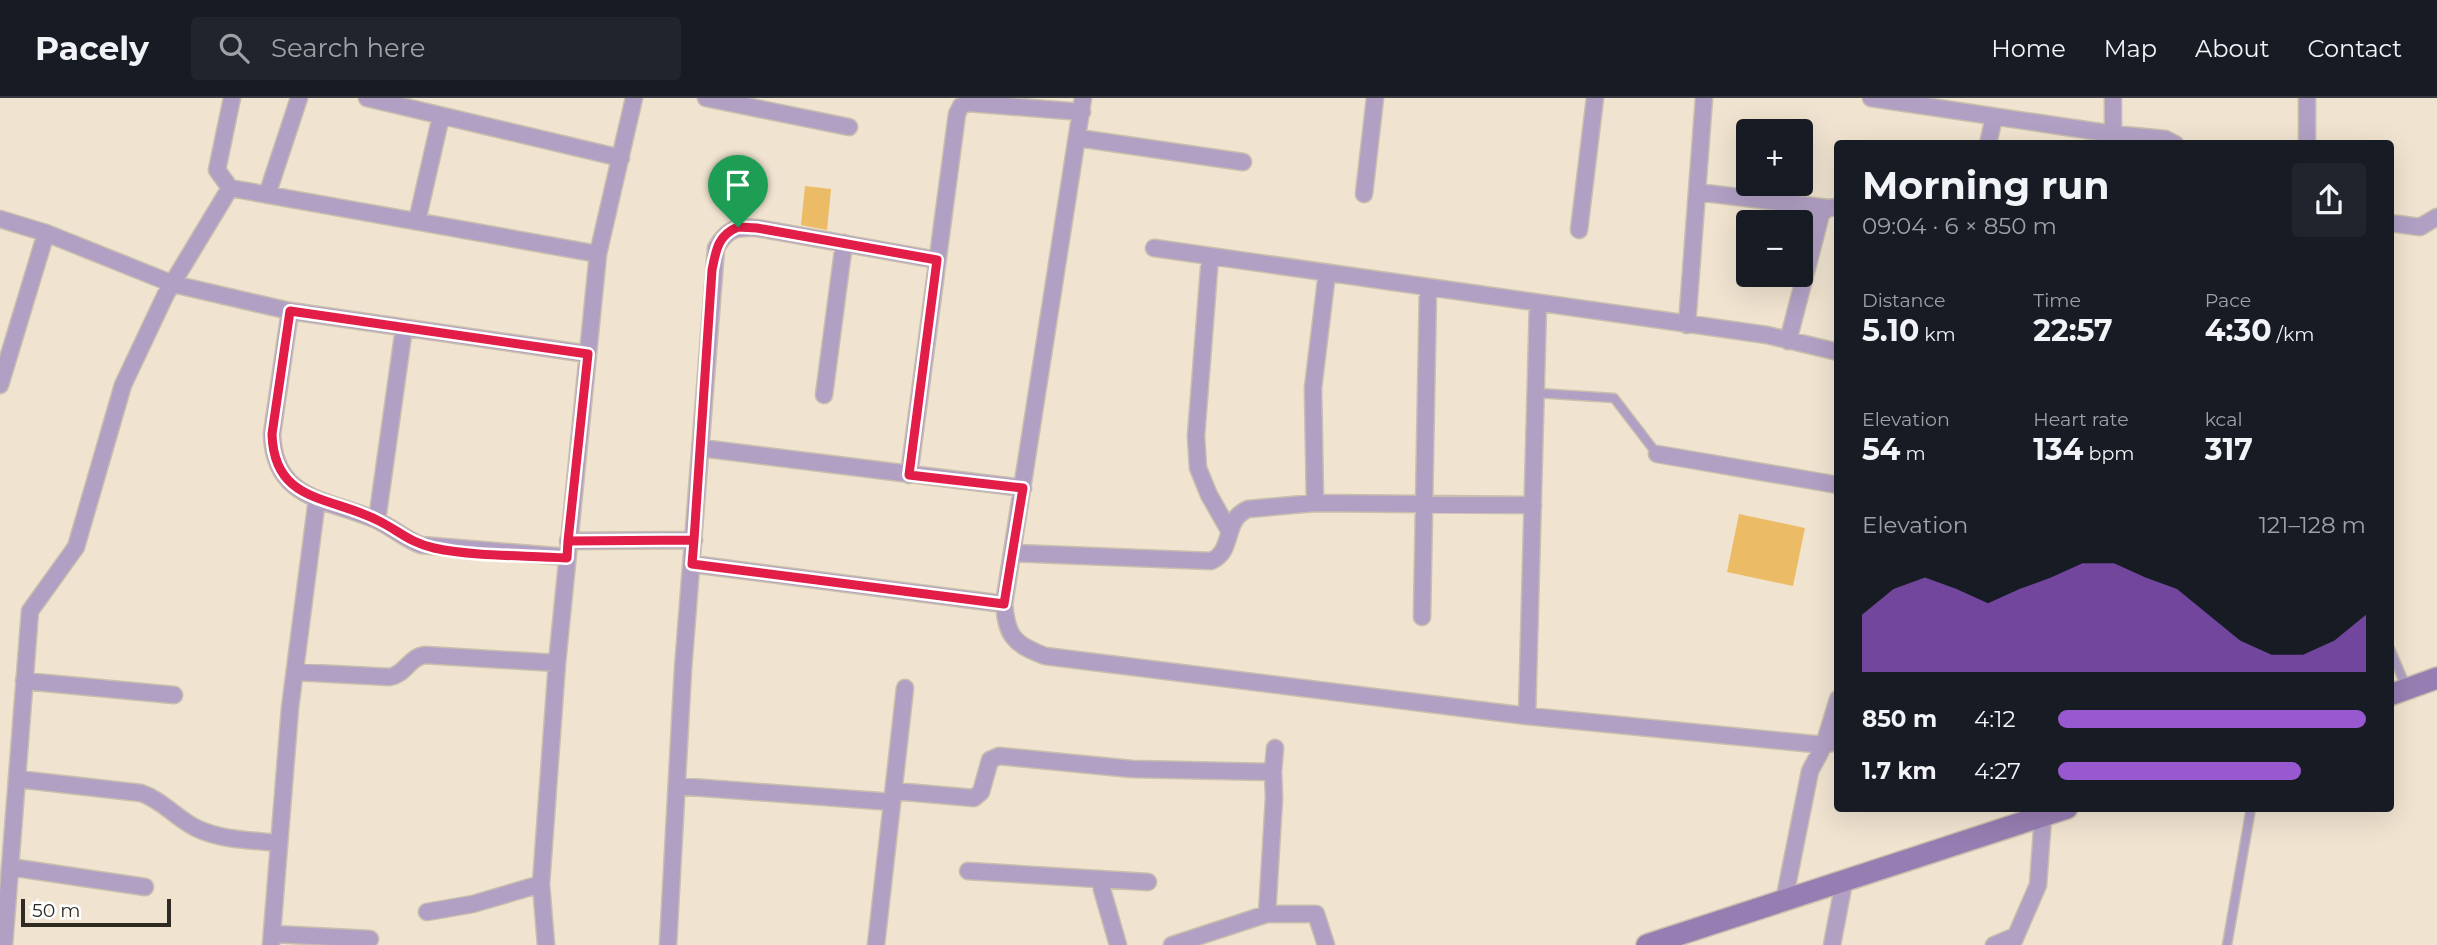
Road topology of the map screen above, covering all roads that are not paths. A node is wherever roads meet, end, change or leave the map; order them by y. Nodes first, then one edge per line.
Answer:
1 (232, 98) edge
2 (299, 98) edge
3 (367, 98) edge
4 (634, 98) edge
5 (706, 98) edge
6 (1375, 98) edge
7 (1595, 98) edge
8 (1704, 98) edge
9 (1871, 98) edge
10 (2113, 98) edge
11 (2307, 98) edge
12 (391, 101) edge
13 (1083, 105) edge
14 (441, 116) junction
15 (1994, 117) junction
16 (849, 127) dead end
17 (2113, 134) junction
18 (1078, 138) junction
19 (1989, 140) edge
20 (2167, 140) edge
21 (2307, 140) edge
22 (621, 158) junction
23 (1243, 162) dead end
24 (230, 188) junction
25 (1697, 192) junction
26 (1364, 194) dead end
27 (267, 195) junction
28 (1833, 207) edge
29 (2437, 217) edge
30 (0, 219) edge
31 (417, 221) junction
32 (2394, 224) edge
33 (1579, 230) dead end
34 (46, 233) junction
35 (844, 243) junction
36 (1154, 248) dead end
37 (598, 254) junction
38 (1210, 256) junction
39 (937, 260) junction
40 (1327, 273) junction
41 (173, 284) junction
42 (1428, 287) junction
43 (1538, 303) junction
44 (290, 311) junction
45 (1687, 325) junction
46 (404, 328) junction
47 (1788, 341) junction
48 (1834, 351) edge
49 (588, 354) junction
50 (0, 385) edge
51 (1537, 393) junction
52 (824, 396) dead end
53 (701, 448) junction
54 (1657, 454) joint
55 (909, 475) junction
56 (1834, 484) edge
57 (1023, 488) junction
58 (317, 499) junction
59 (1424, 502) junction
60 (1315, 503) junction
61 (1533, 505) junction
62 (377, 520) junction
63 (1229, 530) junction
64 (694, 540) junction
65 (568, 549) junction
66 (1013, 553) junction
67 (692, 564) junction
68 (1004, 604) junction
69 (1422, 617) dead end
70 (556, 663) junction
71 (2394, 670) edge
72 (295, 672) junction
73 (2437, 678) edge
74 (24, 681) junction
75 (905, 688) dead end
76 (2398, 692) edge
77 (174, 695) dead end
78 (1527, 716) junction
79 (1834, 724) edge
80 (1831, 743) edge
81 (1275, 748) dead end
82 (1273, 772) junction
83 (16, 779) junction
84 (677, 786) junction
85 (893, 797) junction
86 (2056, 812) edge
87 (2250, 812) edge
88 (2043, 817) junction
89 (278, 843) junction
90 (10, 867) junction
91 (968, 871) dead end
92 (1099, 879) junction
93 (1844, 881) junction
94 (1148, 883) dead end
95 (541, 884) junction
96 (145, 887) dead end
97 (1784, 901) junction
98 (427, 912) dead end
99 (1267, 914) junction
100 (272, 939) edge
101 (370, 939) dead end
102 (2014, 940) edge
103 (4, 945) edge
104 (546, 945) edge
105 (668, 945) edge
106 (876, 945) edge
107 (1118, 945) edge
108 (1172, 945) edge
109 (1326, 945) edge
110 (1647, 945) edge
111 (1832, 945) edge
112 (1994, 945) edge
113 (2227, 945) edge

1 - 24 street
2 - 27 street
3 - 12 street
4 - 22 street
5 - 16 street
6 - 26 street
7 - 33 street
8 - 25 street
9 - 15 street
10 - 17 street
11 - 21 street
12 - 14 street
13 - 18 street
13 - 39 street
14 - 22 street
14 - 31 street
15 - 17 street
15 - 19 street
17 - 20 street
18 - 23 street
18 - 57 street
22 - 37 street
24 - 27 street
24 - 41 street
25 - 28 street
25 - 45 street
27 - 31 street
28 - 47 street
29 - 32 street
30 - 34 street
31 - 37 street
34 - 41 street
34 - 50 street
35 - 39 street
35 - 52 street
35 - 53 street
36 - 38 street
37 - 49 street
38 - 40 street
38 - 63 street
39 - 55 street
40 - 42 street
40 - 60 street
41 - 44 street
41 - 74 street
42 - 43 street
42 - 59 street
43 - 45 street
43 - 51 street
44 - 46 street
44 - 58 street
45 - 47 street
46 - 49 street
46 - 62 street
47 - 48 street
49 - 65 street
51 - 54 lane
51 - 61 street
53 - 55 street
53 - 64 street
54 - 56 street
55 - 57 street
57 - 66 street
58 - 62 street
58 - 72 street
59 - 60 street
59 - 61 street
59 - 69 street
60 - 63 street
61 - 78 street
62 - 65 street
63 - 66 street
64 - 65 street
64 - 67 street
65 - 70 street
66 - 68 street
67 - 68 street
67 - 84 street
68 - 78 street
70 - 72 street
70 - 95 street
71 - 76 lane
72 - 89 street
73 - 76 street
74 - 77 street
74 - 83 street
75 - 85 street
78 - 80 street
79 - 80 street
80 - 97 street
81 - 82 street
82 - 85 street
82 - 99 street
83 - 89 street
83 - 90 street
84 - 85 street
84 - 105 street
85 - 106 street
86 - 88 street
87 - 113 lane
88 - 93 street
88 - 102 street
89 - 100 street
90 - 96 street
90 - 103 street
91 - 92 street
92 - 94 street
92 - 107 street
93 - 97 street
93 - 111 street
95 - 98 street
95 - 104 street
97 - 110 street
99 - 108 street
99 - 109 street
100 - 101 street
102 - 112 street

